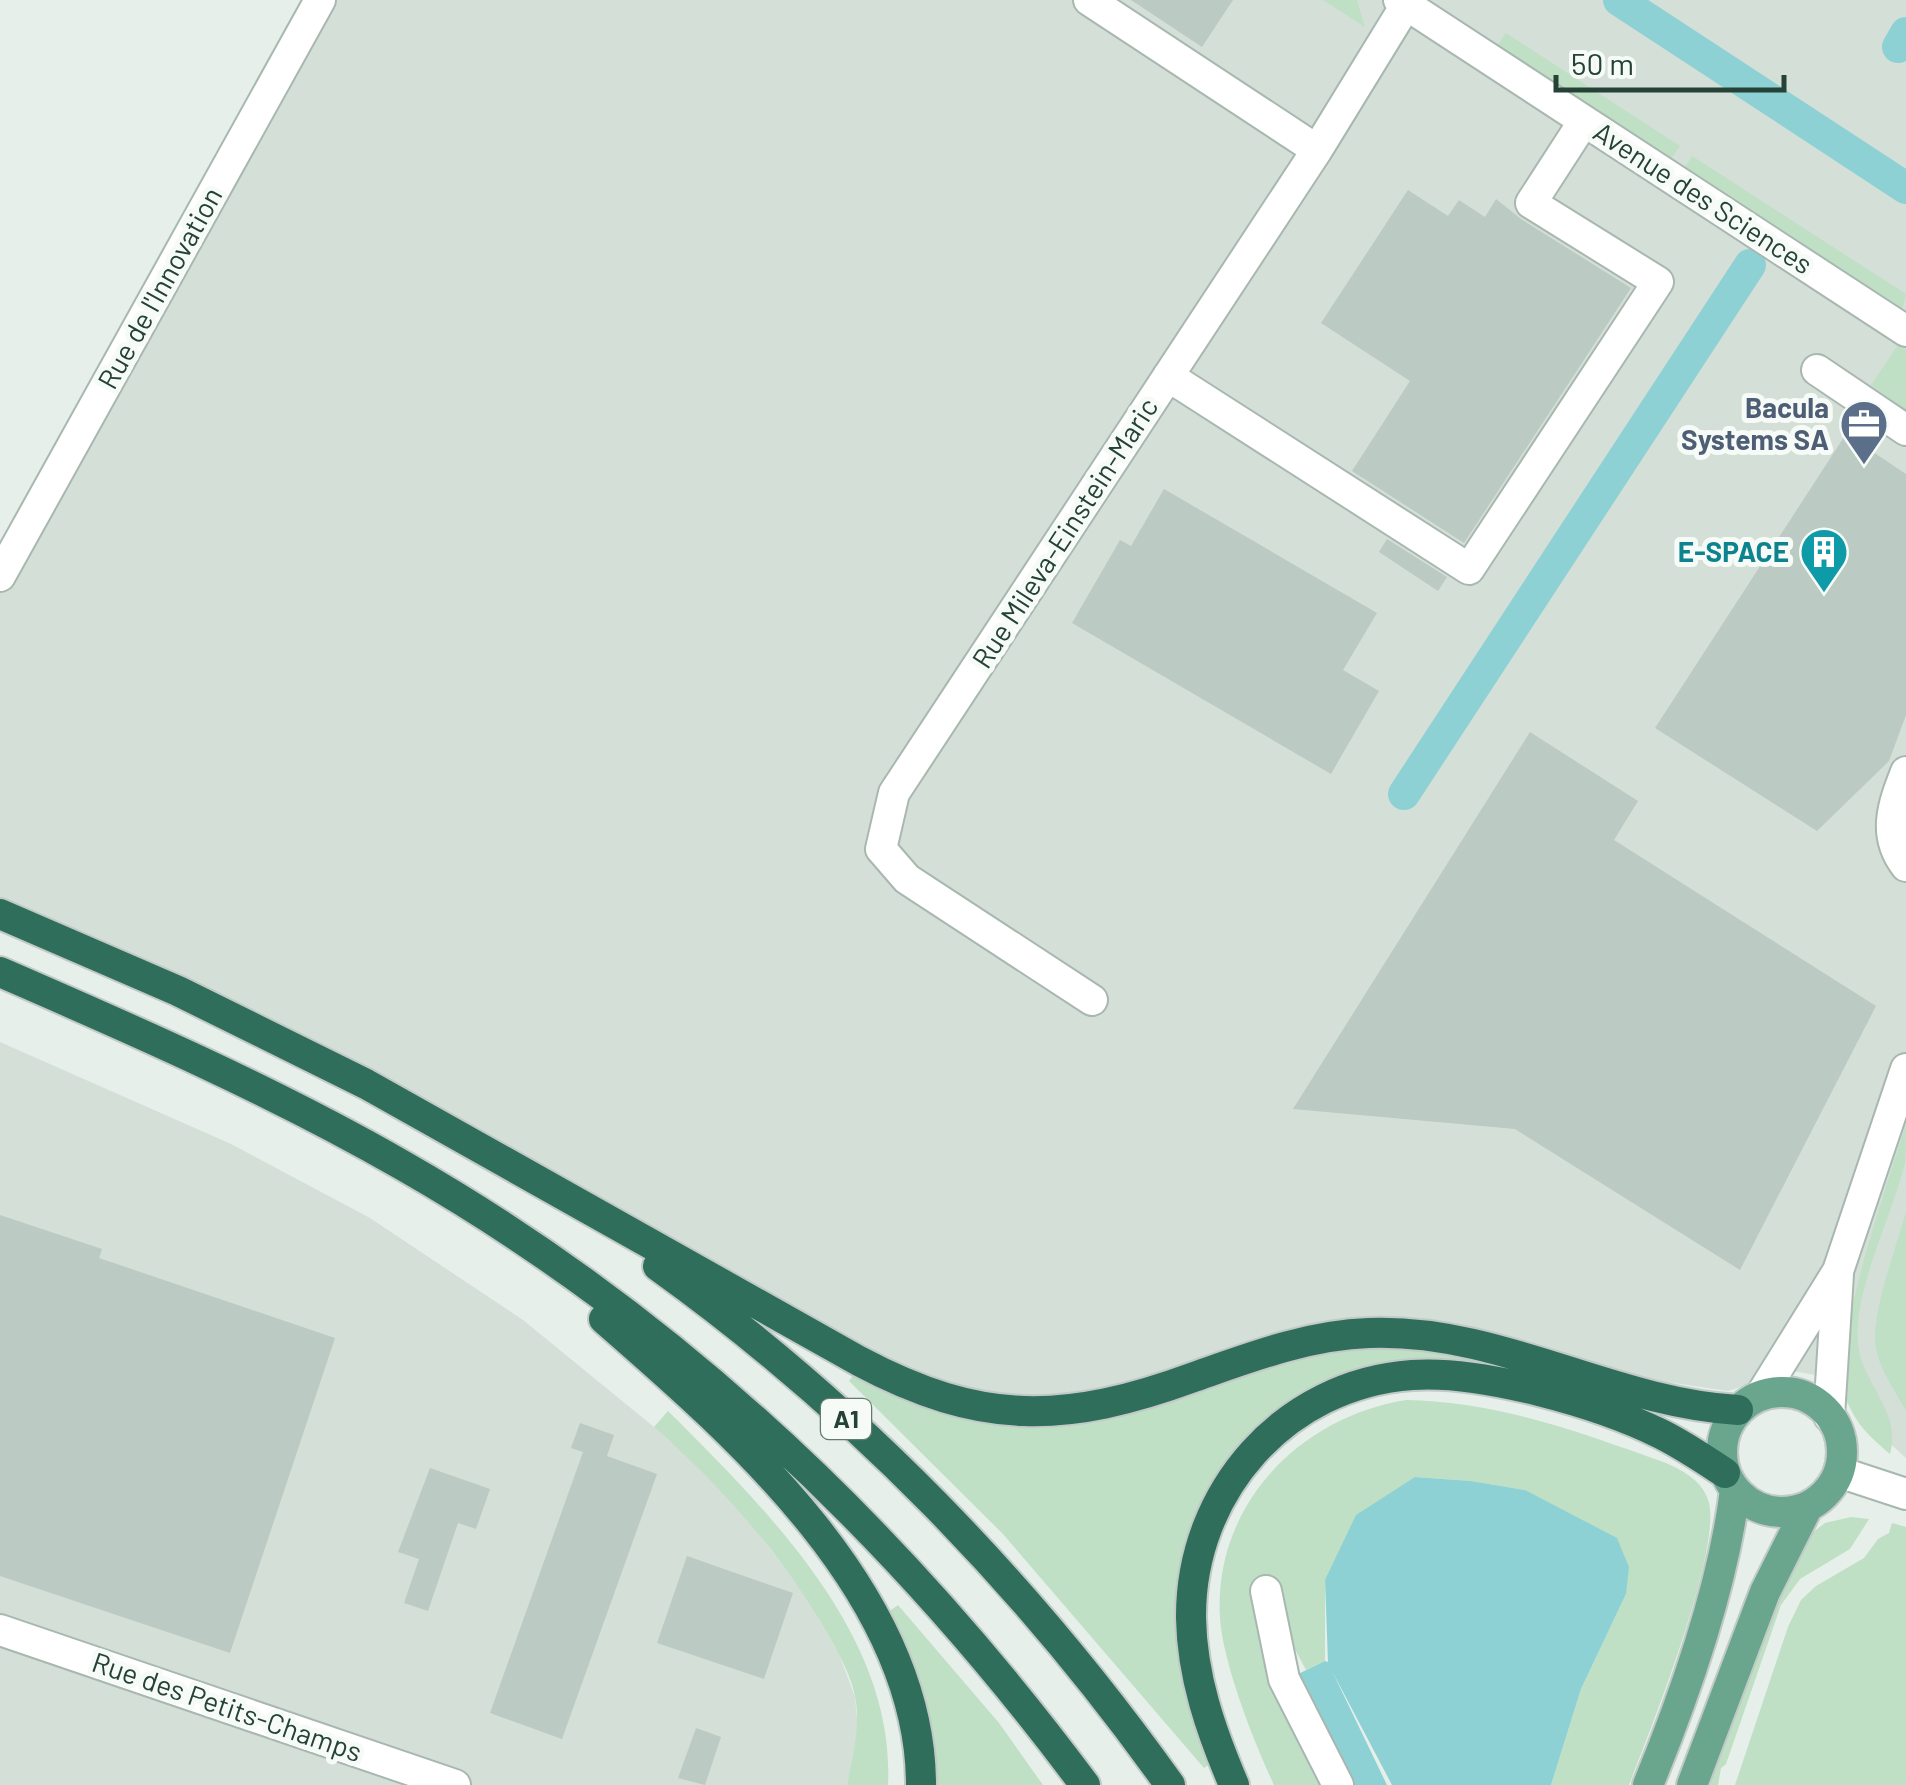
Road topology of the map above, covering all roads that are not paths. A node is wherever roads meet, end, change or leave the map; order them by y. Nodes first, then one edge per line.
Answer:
1 (320, 0) edge
2 (1089, 0) edge
3 (1405, 2) edge
4 (1584, 121) junction
5 (1316, 150) junction
6 (1906, 331) edge
7 (1816, 370) dead end
8 (1168, 376) junction
9 (1906, 430) edge
10 (0, 576) edge
11 (1906, 772) edge
12 (1906, 866) edge
13 (0, 914) edge
14 (0, 972) edge
15 (1092, 1000) dead end
16 (1906, 1069) edge
17 (451, 1131) junction
18 (485, 1216) junction
19 (1838, 1271) junction
20 (1750, 1403) junction
21 (1830, 1416) junction
22 (1839, 1472) junction
23 (1730, 1482) junction
24 (1906, 1494) edge
25 (1807, 1508) junction
26 (1266, 1591) dead end
27 (0, 1630) edge
28 (454, 1785) edge
29 (921, 1785) edge
30 (1085, 1785) edge
31 (1170, 1785) edge
32 (1234, 1785) edge
33 (1338, 1785) edge
34 (1648, 1785) edge
35 (1692, 1785) edge

1 - 10 street, Rue de l'Innovation
2 - 5 street
3 - 4 street, Avenue des Sciences
3 - 5 street, Rue Mileva-Einstein-Maric
4 - 6 street, Avenue des Sciences
4 - 8 street
5 - 8 street, Rue Mileva-Einstein-Maric
7 - 9 street
8 - 15 street, Rue Mileva-Einstein-Maric
11 - 12 street
13 - 17 highway, A1
14 - 18 highway, A1
16 - 19 street
17 - 20 highway
17 - 31 highway, A1
18 - 29 highway
18 - 30 highway, A1
19 - 20 street
19 - 21 street
20 - 21 main road
20 - 23 main road
21 - 22 main road
22 - 24 street
22 - 25 main road
23 - 25 main road
23 - 32 highway
23 - 34 main road
25 - 35 main road
26 - 33 street
27 - 28 street, Rue des Petits-Champs

